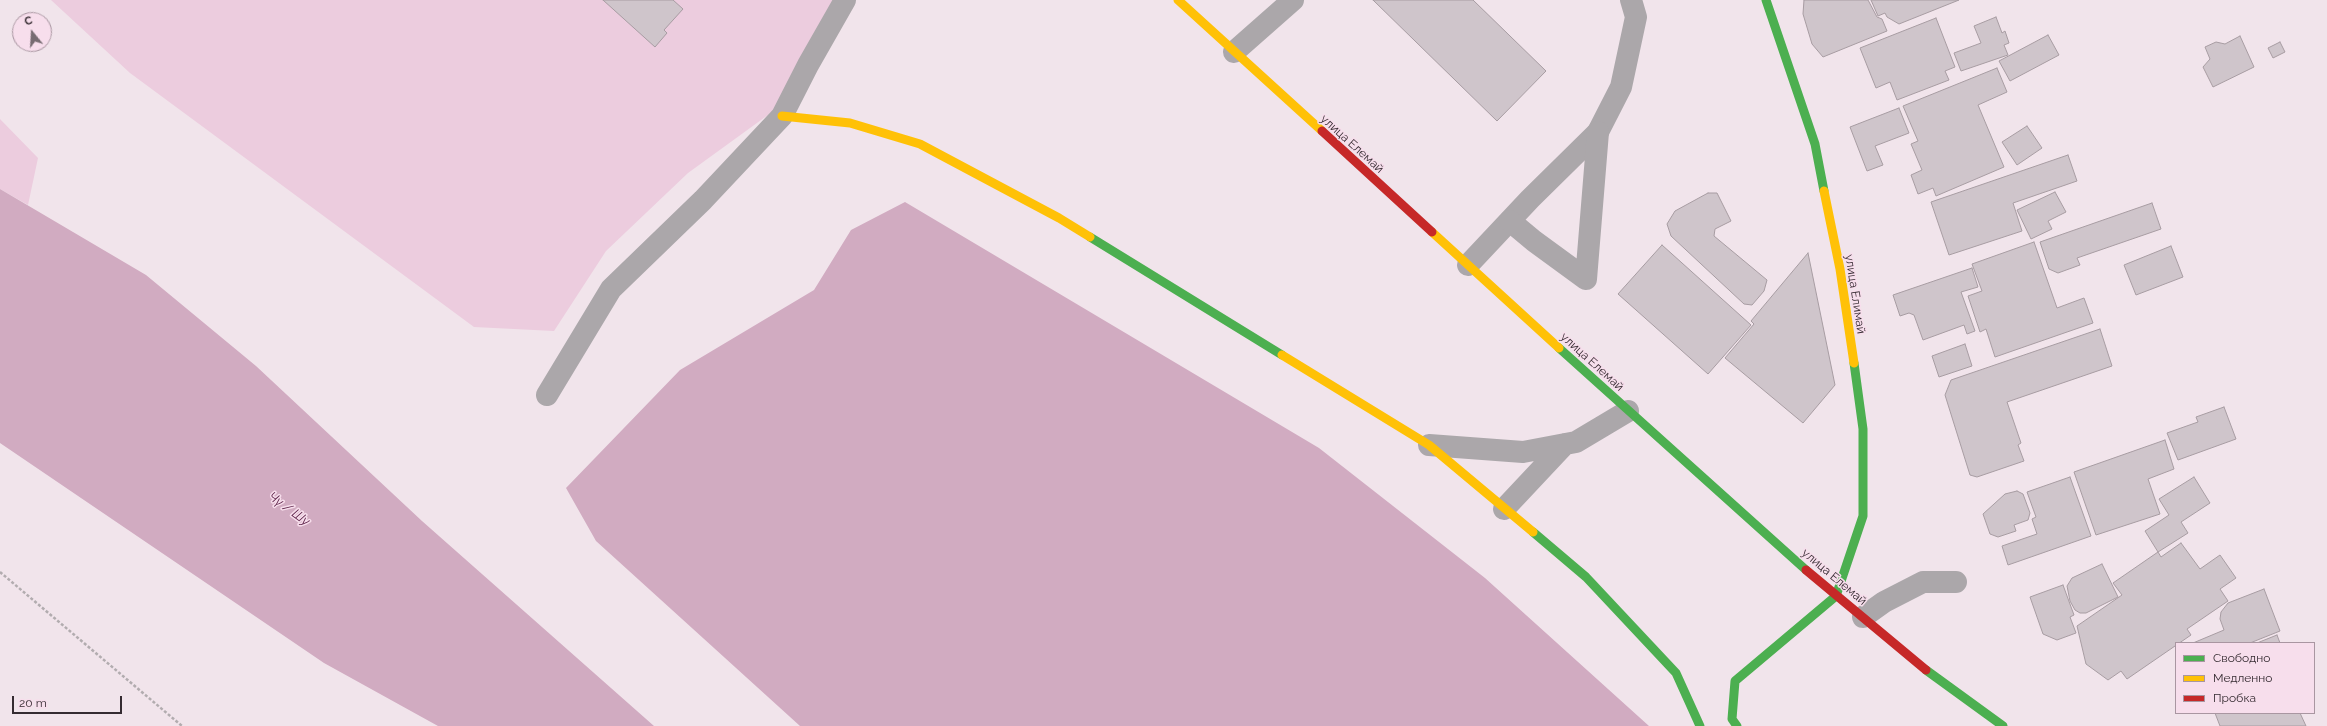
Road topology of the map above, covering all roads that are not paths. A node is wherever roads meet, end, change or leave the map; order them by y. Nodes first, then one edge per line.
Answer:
1 (846, 0) edge
2 (1178, 0) edge
3 (1293, 0) edge
4 (1631, 0) edge
5 (1766, 0) edge
6 (1234, 52) junction
7 (782, 116) junction
8 (1598, 132) junction
9 (1510, 221) junction
10 (1468, 265) junction
11 (547, 395) dead end
12 (1628, 411) junction
13 (1566, 444) junction
14 (1429, 445) junction
15 (1504, 509) junction
16 (1956, 582) dead end
17 (1836, 596) junction
18 (1863, 617) junction
19 (1700, 726) edge
20 (1737, 726) edge
21 (2003, 726) edge

1 - 7 street
2 - 6 street, улица Елемай
3 - 6 street
4 - 8 street
5 - 17 street, улица Елимай
6 - 10 street, улица Елемай
7 - 11 street
7 - 14 street
8 - 9 street
8 - 9 street
9 - 10 street
10 - 12 street, улица Елемай
12 - 13 street
12 - 17 street, улица Елемай
13 - 14 street
13 - 15 street
14 - 15 street
15 - 19 street
16 - 18 street
17 - 18 street, улица Елемай
17 - 20 street
18 - 21 street, улица Елемай

